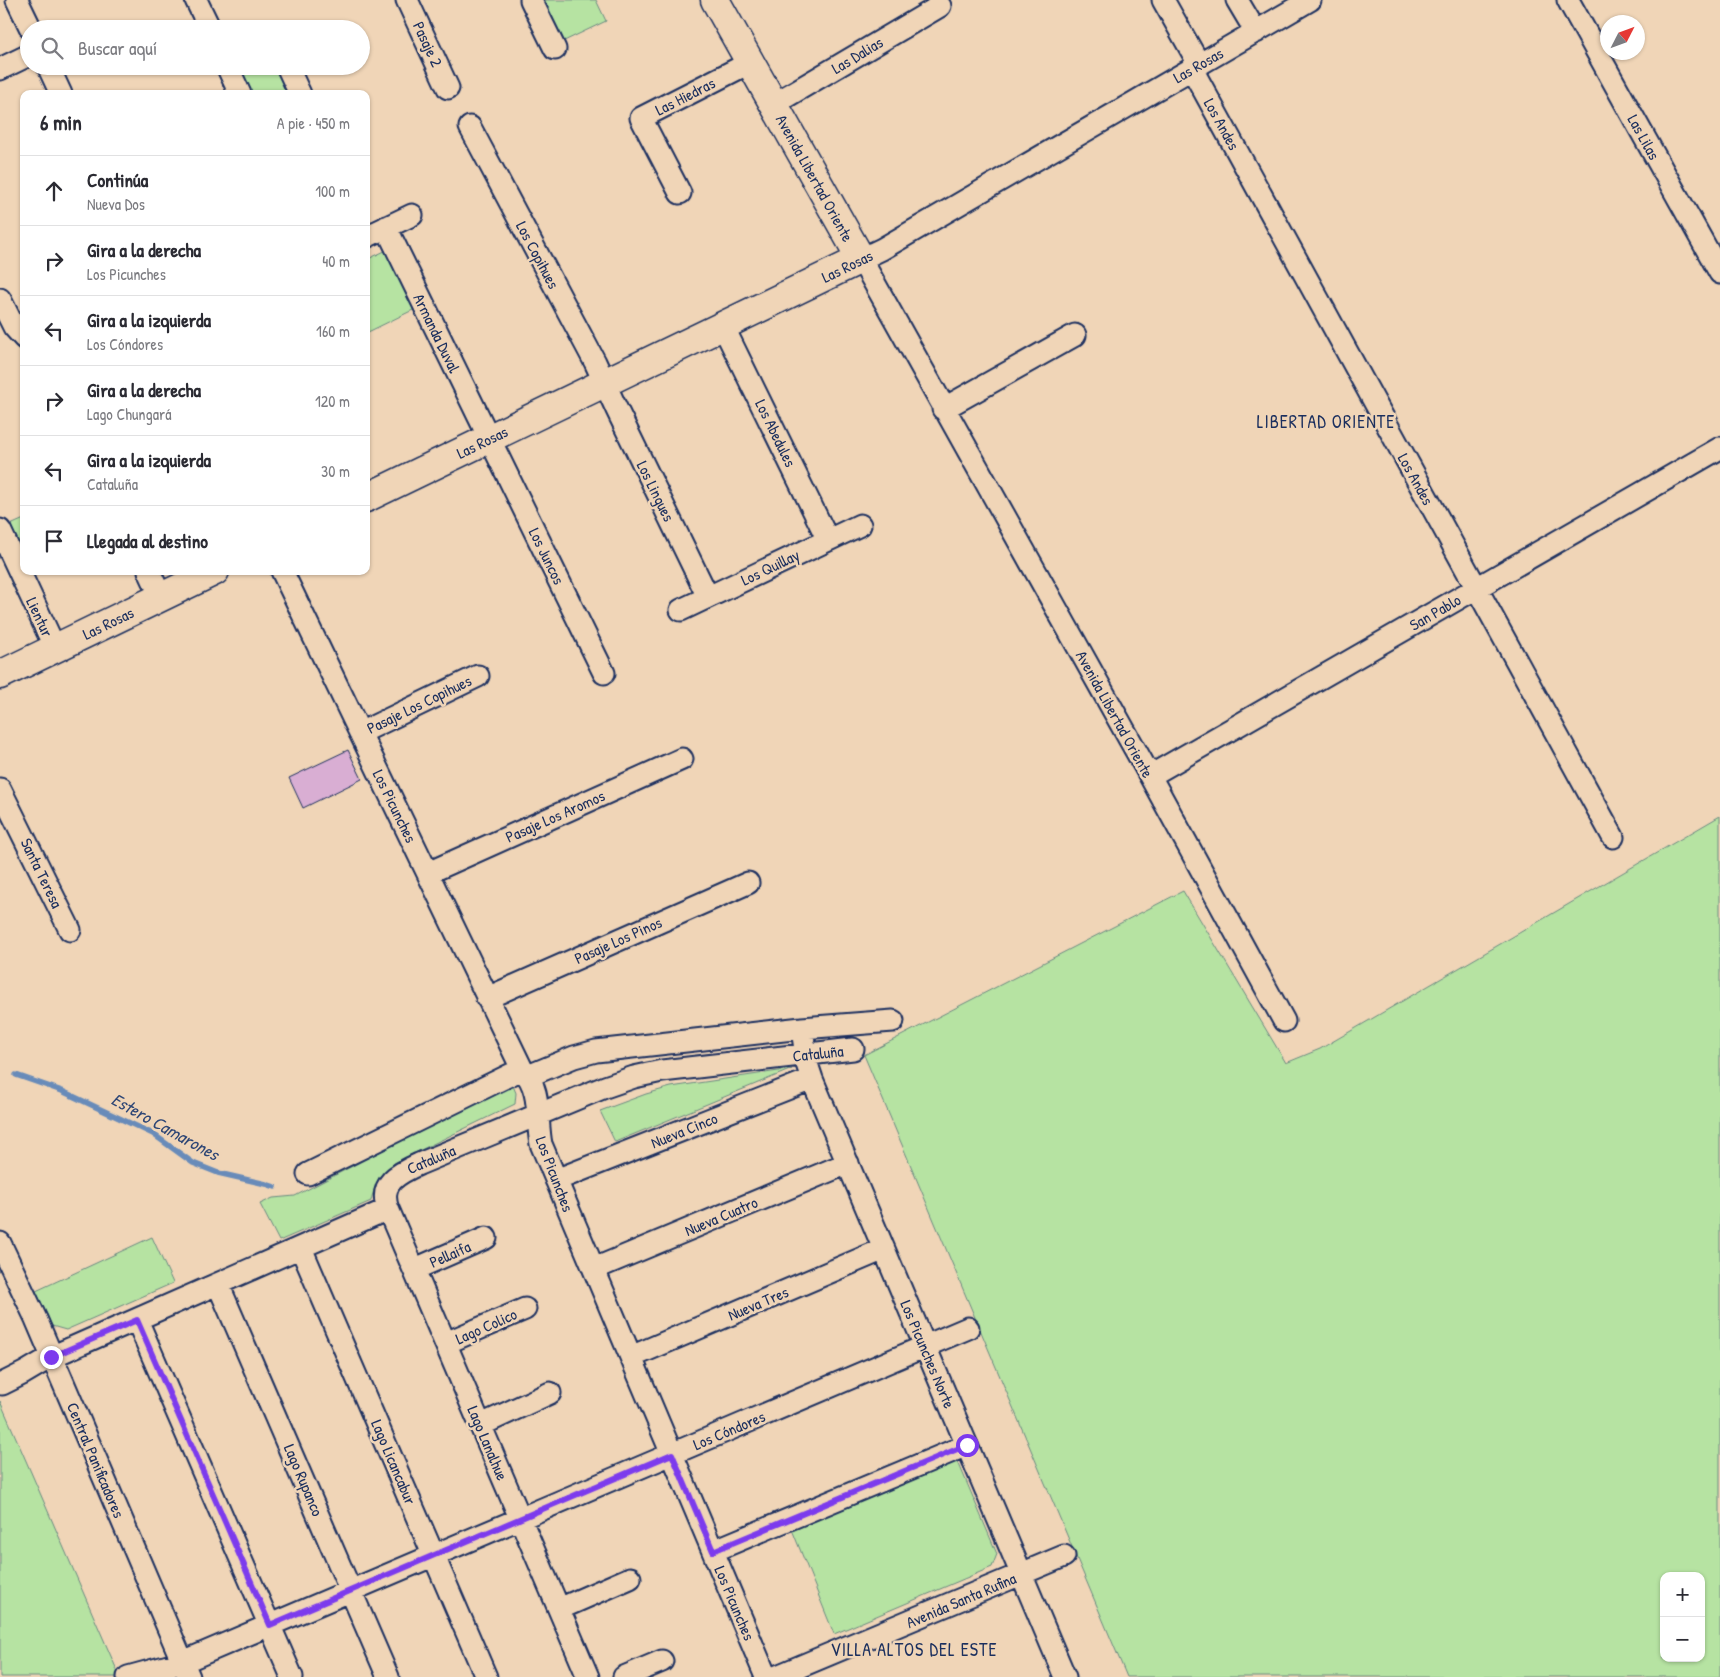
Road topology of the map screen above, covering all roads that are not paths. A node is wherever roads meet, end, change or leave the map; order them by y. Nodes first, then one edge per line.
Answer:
1 (196, 0) edge
2 (407, 0) edge
3 (531, 0) edge
4 (715, 0) edge
5 (1162, 0) edge
6 (1237, 0) edge
7 (1310, 0) edge
8 (1568, 0) edge
9 (23, 2) edge
10 (940, 6) dead end
11 (28, 20) edge
12 (206, 20) edge
13 (1256, 32) junction
14 (555, 49) dead end
15 (20, 59) edge
16 (751, 62) junction
17 (1195, 66) junction
18 (0, 69) edge
19 (52, 75) edge
20 (231, 75) edge
21 (291, 75) edge
22 (448, 88) dead end
23 (59, 90) edge
24 (238, 90) edge
25 (298, 90) edge
26 (774, 104) junction
27 (470, 127) dead end
28 (680, 193) dead end
29 (412, 215) dead end
30 (386, 227) junction
31 (370, 235) edge
32 (861, 259) junction
33 (1720, 273) edge
34 (0, 298) edge
35 (723, 326) junction
36 (19, 333) edge
37 (1075, 335) dead end
38 (605, 383) junction
39 (944, 408) junction
40 (490, 439) junction
41 (1720, 448) edge
42 (370, 496) edge
43 (860, 525) dead end
44 (0, 530) edge
45 (828, 540) junction
46 (20, 573) edge
47 (21, 575) edge
48 (150, 575) edge
49 (207, 575) edge
50 (284, 575) edge
51 (1476, 588) junction
52 (161, 597) junction
53 (708, 597) junction
54 (681, 610) dead end
55 (55, 648) junction
56 (604, 673) dead end
57 (0, 675) edge
58 (478, 676) dead end
59 (360, 733) junction
60 (682, 759) dead end
61 (1150, 776) junction
62 (0, 789) edge
63 (1613, 837) dead end
64 (428, 873) junction
65 (748, 883) dead end
66 (70, 930) dead end
67 (487, 998) junction
68 (893, 1021) dead end
69 (1284, 1021) dead end
70 (802, 1028) junction
71 (853, 1049) dead end
72 (805, 1054) junction
73 (525, 1073) junction
74 (812, 1079) junction
75 (537, 1114) junction
76 (848, 1164) junction
77 (308, 1174) dead end
78 (556, 1180) junction
79 (388, 1209) junction
80 (486, 1238) dead end
81 (0, 1243) edge
82 (301, 1248) junction
83 (884, 1249) junction
84 (415, 1269) junction
85 (594, 1269) junction
86 (218, 1284) junction
87 (525, 1309) dead end
88 (137, 1320) junction
89 (968, 1328) dead end
90 (446, 1344) junction
91 (925, 1347) junction
92 (51, 1357) junction
93 (631, 1357) junction
94 (2, 1384) dead end
95 (550, 1393) dead end
96 (481, 1425) junction
97 (967, 1445) junction
98 (672, 1454) junction
99 (520, 1518) junction
100 (713, 1551) junction
101 (434, 1555) junction
102 (1064, 1556) dead end
103 (1022, 1574) junction
104 (630, 1578) dead end
105 (352, 1590) junction
106 (559, 1609) junction
107 (270, 1625) junction
108 (662, 1661) dead end
109 (186, 1670) edge
110 (128, 1677) edge
111 (292, 1677) edge
112 (388, 1677) edge
113 (486, 1677) edge
114 (588, 1677) edge
115 (624, 1677) edge
116 (766, 1677) edge
117 (775, 1677) edge
118 (1065, 1677) edge

1 - 12 street
2 - 22 street, Pasaje 2
3 - 14 street
4 - 16 main road, Avenida Libertad Oriente
5 - 17 street, Los Andes
6 - 13 street
7 - 13 street, Las Rosas
8 - 33 street, Las Lilas
9 - 11 street
10 - 26 street, Las Dalias
13 - 17 street, Las Rosas
15 - 18 street
16 - 26 main road, Avenida Libertad Oriente
16 - 28 street, Las Hiedras
17 - 32 street, Las Rosas
17 - 51 street, Los Andes
19 - 23 street
20 - 24 street
21 - 25 street
26 - 32 main road, Avenida Libertad Oriente
27 - 38 street, Los Copihues
29 - 30 street
30 - 31 street
30 - 40 street, Armanda Duval
32 - 35 main road, Las Rosas
32 - 39 street, Avenida Libertad Oriente
34 - 36 street
35 - 38 main road, Las Rosas
35 - 45 street, Los Abedules
37 - 39 street
38 - 40 main road, Las Rosas
38 - 53 street, Los Lingues
39 - 61 street, Avenida Libertad Oriente
40 - 42 main road, Las Rosas
40 - 56 street, Los Juncos
41 - 51 street, San Pablo
43 - 45 street, Los Quillay
44 - 46 street, Lientur
45 - 53 street, Los Quillay
47 - 55 street, Lientur
48 - 52 street
49 - 52 main road, Las Rosas
50 - 59 street, Los Picunches
51 - 61 street, San Pablo
51 - 63 street, Los Andes
52 - 55 main road, Las Rosas
53 - 54 street, Los Quillay
55 - 57 main road, Las Rosas
58 - 59 street, Pasaje Los Copihues
59 - 64 street, Los Picunches
60 - 64 street, Pasaje Los Aromos
61 - 69 street, Avenida Libertad Oriente
62 - 66 street, Santa Teresa
64 - 67 street, Los Picunches
65 - 67 street, Pasaje Los Pinos
67 - 73 street, Los Picunches
68 - 70 street, Cataluña
70 - 72 street, Los Picunches Norte
70 - 73 street, Cataluña
71 - 72 street, Cataluña
72 - 74 street, Los Picunches Norte
72 - 75 street, Cataluña
73 - 75 street, Los Picunches
73 - 77 street, Cataluña
74 - 76 street, Los Picunches Norte
74 - 78 street, Nueva Cinco
75 - 78 street, Los Picunches
75 - 79 street, Cataluña
76 - 83 street, Los Picunches Norte
76 - 85 street, Nueva Cuatro
78 - 85 street, Los Picunches
79 - 82 street
79 - 84 street, Lago Lanalhue
80 - 84 street, Pellaifa
81 - 92 street, Central Panificadores
82 - 86 street
82 - 101 street, Lago Licancabur
83 - 91 street, Los Picunches Norte
83 - 93 street, Nueva Tres
84 - 90 street, Lago Lanalhue
85 - 93 street, Los Picunches
86 - 88 street
86 - 105 street, Lago Rupanco
87 - 90 street, Lago Colico
88 - 92 street
88 - 107 street
89 - 91 street, Los Cóndores
90 - 96 street, Lago Lanalhue
91 - 97 street, Los Picunches Norte
91 - 98 street, Los Cóndores
92 - 94 street
92 - 109 street, Central Panificadores
93 - 98 street, Los Picunches
95 - 96 street
96 - 99 street, Lago Lanalhue
97 - 100 street
97 - 103 street, Los Picunches Norte
98 - 99 street, Los Cóndores
98 - 100 street, Los Picunches
99 - 101 street, Los Cóndores
99 - 106 street, Lago Lanalhue
100 - 116 street, Los Picunches
101 - 105 street, Los Cóndores
101 - 113 street, Lago Licancabur
102 - 103 street, Avenida Santa Rufina
103 - 117 street, Avenida Santa Rufina
103 - 118 street, Los Picunches Norte
104 - 106 street
105 - 107 street, Los Cóndores
105 - 112 street, Lago Rupanco
106 - 114 street, Lago Lanalhue
107 - 109 street, Los Cóndores
107 - 111 street
108 - 115 street
109 - 110 street, Los Cóndores

